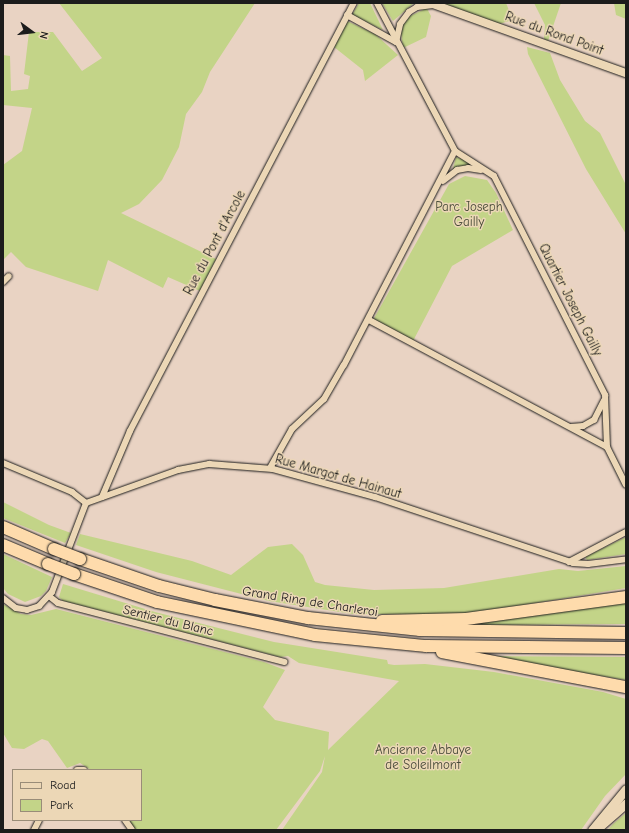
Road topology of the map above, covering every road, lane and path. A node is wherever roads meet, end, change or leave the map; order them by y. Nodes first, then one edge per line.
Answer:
1 (354, 3) edge
2 (377, 3) edge
3 (433, 4) edge
4 (347, 15) junction
5 (396, 42) junction
6 (626, 73) edge
7 (455, 151) junction
8 (488, 172) junction
9 (440, 185) junction
10 (9, 276) dead end
11 (3, 282) edge
12 (369, 320) junction
13 (605, 395) junction
14 (569, 426) junction
15 (607, 447) junction
16 (3, 462) edge
17 (270, 468) junction
18 (626, 485) edge
19 (102, 496) junction
20 (86, 503) junction
21 (3, 527) edge
22 (626, 532) edge
23 (3, 545) edge
24 (626, 559) edge
25 (569, 562) junction
26 (49, 596) junction
27 (626, 597) edge
28 (3, 598) edge
29 (341, 623) junction
30 (626, 633) edge
31 (426, 646) junction
32 (626, 648) edge
33 (284, 662) dead end
34 (626, 687) edge
35 (626, 789) edge
36 (626, 803) edge
37 (38, 821) edge
38 (125, 821) edge
39 (34, 830) edge
40 (132, 830) edge
41 (594, 830) edge

1 - 4 street, Rue du Pont d'Arcole
2 - 5 street, Quartier Joseph Gailly
3 - 5 street
3 - 6 street, Rue du Rond Point
4 - 5 street
4 - 19 street, Rue du Pont d'Arcole
5 - 7 street, Quartier Joseph Gailly
7 - 8 street, Quartier Joseph Gailly
7 - 9 street
8 - 9 street
8 - 13 street, Quartier Joseph Gailly
9 - 12 street
10 - 11 street
12 - 14 street
12 - 17 street
13 - 14 street
13 - 15 street, Quartier Joseph Gailly
14 - 15 street
15 - 18 street, Quartier Joseph Gailly
16 - 20 street
17 - 19 street, Rue Margot de Hainaut
17 - 25 street, Rue Margot de Hainaut
19 - 20 street, Rue Margot de Hainaut
20 - 26 street
21 - 29 highway, Grand Ring de Charleroi, bridge
22 - 25 street
23 - 31 highway, bridge
24 - 25 street, Rue Margot de Hainaut
26 - 28 street
26 - 33 street, Sentier du Blanc
27 - 29 highway
29 - 30 highway, Grand Ring de Charleroi
31 - 32 highway
31 - 34 highway
35 - 41 main road
36 - 41 main road
37 - 39 street
38 - 40 street

